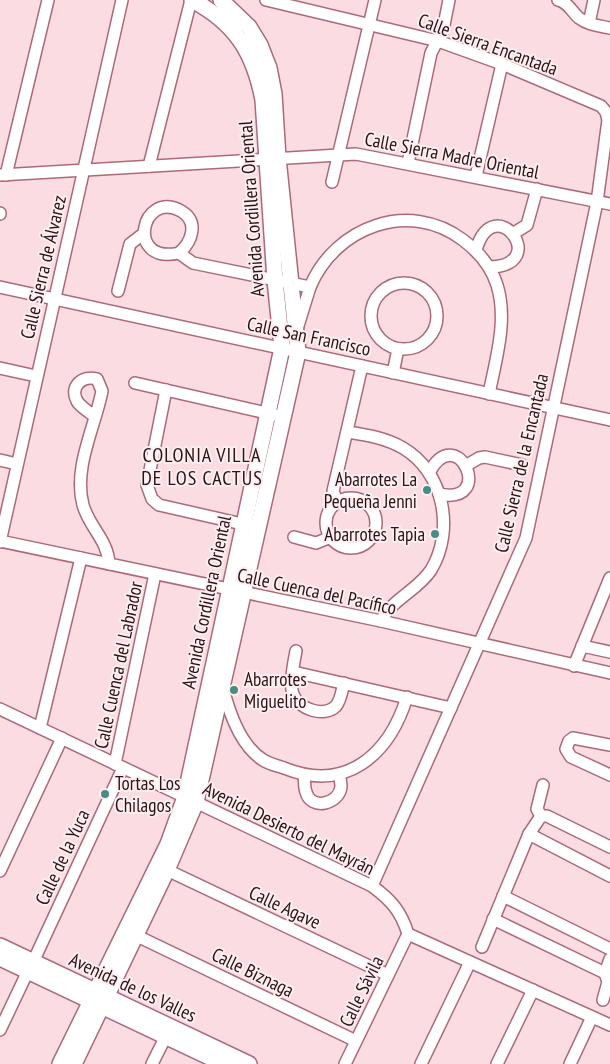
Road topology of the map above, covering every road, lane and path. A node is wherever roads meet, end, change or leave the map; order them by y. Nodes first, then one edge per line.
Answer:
1 (48, 0) edge
2 (122, 0) edge
3 (221, 0) edge
4 (266, 0) edge
5 (375, 0) edge
6 (449, 0) edge
7 (558, 0) edge
8 (594, 0) edge
9 (199, 1) edge
10 (589, 23) junction
11 (369, 24) junction
12 (610, 28) edge
13 (438, 41) junction
14 (502, 64) junction
15 (606, 112) joint
16 (340, 155) junction
17 (272, 159) junction
18 (408, 163) junction
19 (149, 166) junction
20 (83, 170) junction
21 (3, 175) edge
22 (476, 176) junction
23 (332, 182) dead end
24 (537, 189) junction
25 (597, 202) junction
26 (610, 204) edge
27 (514, 233) junction
28 (143, 234) junction
29 (476, 250) junction
30 (179, 253) junction
31 (489, 267) junction
32 (275, 280) junction
33 (292, 284) junction
34 (0, 287) edge
35 (310, 287) junction
36 (118, 292) dead end
37 (53, 298) junction
38 (297, 328) junction
39 (282, 348) junction
40 (398, 349) junction
41 (298, 352) junction
42 (362, 366) junction
43 (0, 368) edge
44 (394, 373) junction
45 (36, 376) junction
46 (135, 383) dead end
47 (166, 390) junction
48 (489, 394) junction
49 (553, 408) junction
50 (268, 414) junction
51 (95, 417) dead end
52 (284, 417) junction
53 (610, 420) edge
54 (348, 432) junction
55 (0, 460) edge
56 (17, 464) junction
57 (467, 465) junction
58 (522, 465) dead end
59 (428, 473) junction
60 (439, 494) junction
61 (337, 502) junction
62 (243, 524) junction
63 (259, 528) junction
64 (294, 537) dead end
65 (330, 537) junction
66 (0, 541) edge
67 (81, 558) junction
68 (109, 564) junction
69 (155, 574) junction
70 (610, 581) edge
71 (228, 590) junction
72 (245, 593) junction
73 (380, 621) junction
74 (479, 645) junction
75 (582, 646) junction
76 (296, 651) dead end
77 (610, 652) edge
78 (574, 666) junction
79 (610, 673) edge
80 (294, 676) junction
81 (344, 683) junction
82 (223, 686) junction
83 (407, 697) junction
84 (451, 708) junction
85 (0, 709) edge
86 (40, 728) junction
87 (62, 738) junction
88 (610, 746) edge
89 (119, 766) junction
90 (339, 774) junction
91 (610, 775) edge
92 (304, 776) junction
93 (543, 785) dead end
94 (191, 800) junction
95 (541, 816) junction
96 (529, 834) junction
97 (610, 847) edge
98 (167, 870) junction
99 (0, 871) edge
100 (610, 876) edge
101 (372, 886) junction
102 (503, 896) junction
103 (493, 919) junction
104 (408, 934) junction
105 (135, 935) junction
106 (0, 946) edge
107 (482, 947) dead end
108 (610, 949) edge
109 (0, 958) edge
110 (610, 959) edge
111 (470, 962) junction
112 (30, 967) junction
113 (604, 973) junction
114 (388, 975) junction
115 (533, 990) junction
116 (98, 999) junction
117 (603, 1000) dead end
118 (592, 1017) junction
119 (610, 1025) edge
120 (0, 1030) edge
121 (166, 1036) junction
122 (356, 1041) junction
123 (60, 1064) edge
124 (74, 1064) edge
125 (152, 1064) edge
126 (224, 1064) edge
127 (249, 1064) edge
128 (345, 1064) edge
129 (421, 1064) edge
130 (497, 1064) edge
131 (570, 1064) edge

1 - 21 street
2 - 20 street, Calle Sierra de Álvarez
3 - 17 street, Avenida Cordillera Oriental
4 - 11 street, Calle Sierra Encantada
5 - 11 street
6 - 13 street
7 - 10 street
8 - 10 street
9 - 17 street, Avenida Cordillera Oriental
9 - 19 street
10 - 12 street
11 - 13 street, Calle Sierra Encantada
11 - 16 street
13 - 14 street, Calle Sierra Encantada
13 - 18 street
14 - 15 street, Calle Sierra Encantada
14 - 22 street
15 - 25 street, Calle Sierra de la Encantada
16 - 17 street, Calle Sierra Madre Oriental
16 - 18 street, Calle Sierra Madre Oriental
16 - 23 street
17 - 19 street, Calle Sierra Madre Oriental
17 - 32 street, Avenida Cordillera Oriental
17 - 33 street, Avenida Cordillera Oriental
18 - 22 street, Calle Sierra Madre Oriental
19 - 20 street, Calle Sierra Madre Oriental
20 - 21 street, Calle Sierra Madre Oriental
20 - 37 street, Calle Sierra de Álvarez
22 - 24 street, Calle Sierra Madre Oriental
24 - 25 street, Calle Sierra Madre Oriental
24 - 27 street
25 - 26 street, Calle Sierra Madre Oriental
25 - 49 street, Calle Sierra de la Encantada
27 - 29 street
27 - 31 street
28 - 30 street
28 - 30 street
28 - 36 street
29 - 31 street
29 - 35 street
30 - 32 street
31 - 48 street
32 - 33 street
32 - 39 street, Avenida Cordillera Oriental
33 - 35 street
33 - 38 street, Avenida Cordillera Oriental
34 - 37 street, Calle San Francisco
35 - 38 street
37 - 39 street, Calle San Francisco
37 - 45 street, Calle Sierra de Álvarez
38 - 41 street, Avenida Cordillera Oriental
39 - 41 street, Calle San Francisco
39 - 50 street, Avenida Cordillera Oriental
40 - 40 street
40 - 44 street
41 - 42 street, Calle San Francisco
41 - 52 street, Avenida Cordillera Oriental
42 - 44 street, Calle San Francisco
42 - 54 street
43 - 45 street
44 - 48 street, Calle San Francisco
45 - 56 street, Calle Sierra de Álvarez
46 - 47 street
47 - 50 street
47 - 62 street
48 - 49 street, Calle San Francisco
49 - 53 street, Calle San Francisco
49 - 74 street, Calle Sierra de la Encantada
50 - 52 street
50 - 62 street, Avenida Cordillera Oriental
51 - 68 street, Calle Cuenca del Labrador
52 - 63 street, Avenida Cordillera Oriental
54 - 59 street
54 - 61 street
55 - 56 street
56 - 66 street, Calle Sierra de Álvarez
57 - 58 street
57 - 59 street
57 - 60 street
59 - 60 street
60 - 73 street
61 - 65 street
61 - 65 street
62 - 63 street
62 - 71 street, Avenida Cordillera Oriental
63 - 72 street, Avenida Cordillera Oriental
64 - 65 street
66 - 67 street, Calle Cuenca del Pacífico
67 - 68 street, Calle Cuenca del Pacífico
67 - 86 street
68 - 69 street, Calle Cuenca del Pacífico
69 - 71 street, Calle Cuenca del Pacífico
69 - 89 street, Calle Cuenca del Labrador
70 - 75 street
71 - 72 street, Calle Cuenca del Pacífico
71 - 94 street, Avenida Cordillera Oriental
72 - 73 street, Calle Cuenca del Pacífico
72 - 82 street, Avenida Cordillera Oriental
73 - 74 street, Calle Cuenca del Pacífico
74 - 78 street, Calle Cuenca del Pacífico
74 - 84 street, Calle Sierra de la Encantada
75 - 77 street
75 - 78 street
76 - 80 street
78 - 79 street, Calle Cuenca del Pacífico
80 - 81 street
80 - 81 street
81 - 83 street
82 - 92 street
82 - 94 street, Avenida Cordillera Oriental
83 - 84 street
83 - 90 street
84 - 101 street, Calle Sierra de la Encantada
85 - 86 street, Avenida Desierto del Mayrán
86 - 87 street, Avenida Desierto del Mayrán
87 - 89 street, Avenida Desierto del Mayrán
87 - 99 street
88 - 91 street
89 - 94 street, Avenida Desierto del Mayrán
89 - 112 street, Calle de la Yuca
90 - 92 street
90 - 92 street
93 - 95 street
94 - 98 street, Avenida Cordillera Oriental
94 - 101 street, Avenida Desierto del Mayrán
94 - 116 street, Avenida Cordillera Oriental
95 - 96 street
95 - 97 street
96 - 100 street
96 - 102 street
98 - 105 street, Avenida Cordillera Oriental
98 - 114 street, Calle Agave
101 - 104 street, Avenida Desierto del Mayrán
102 - 103 street
102 - 108 street
103 - 107 street
103 - 113 street
104 - 111 street
104 - 114 street, Calle Sávila
105 - 116 street, Avenida Cordillera Oriental
105 - 122 street, Calle Biznaga
106 - 112 street, Avenida de los Valles
109 - 112 street, Avenida de los Valles
110 - 113 street
111 - 115 street
111 - 129 street
112 - 116 street, Avenida de los Valles
112 - 120 street, Calle de la Yuca
113 - 117 street
114 - 122 street, Calle Sávila
115 - 118 street
115 - 130 street
116 - 121 street, Avenida de los Valles
116 - 123 street, Avenida Cordillera Oriental
116 - 124 street, Avenida Cordillera Oriental
116 - 127 street, Avenida de los Valles
118 - 119 street
118 - 131 street
121 - 125 street
121 - 126 street, Avenida de los Valles
122 - 128 street, Calle Sávila

